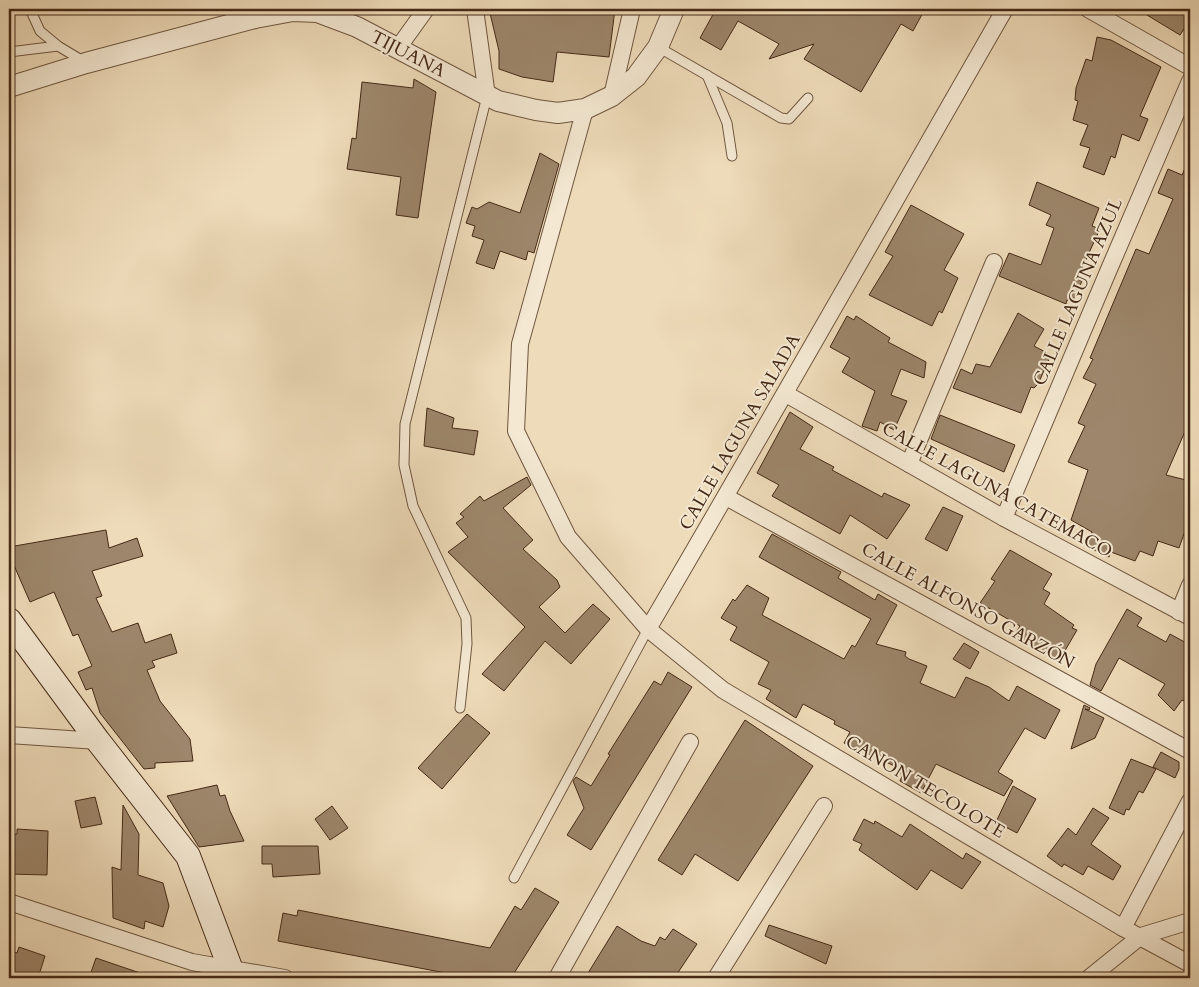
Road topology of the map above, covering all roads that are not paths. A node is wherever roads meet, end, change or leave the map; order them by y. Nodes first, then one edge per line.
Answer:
1 (30, 9) edge
2 (426, 9) edge
3 (475, 9) edge
4 (632, 9) edge
5 (674, 9) edge
6 (1005, 9) edge
7 (1088, 9) edge
8 (318, 10) edge
9 (58, 46) junction
10 (658, 47) junction
11 (398, 48) junction
12 (9, 52) edge
13 (86, 63) junction
14 (1190, 67) edge
15 (707, 75) junction
16 (1190, 82) edge
17 (9, 87) edge
18 (488, 96) junction
19 (612, 96) junction
20 (808, 98) dead end
21 (585, 110) junction
22 (732, 156) dead end
23 (994, 262) dead end
24 (786, 394) junction
25 (909, 464) junction
26 (726, 497) junction
27 (1004, 518) junction
28 (1190, 584) edge
29 (1185, 614) edge
30 (9, 620) edge
31 (648, 629) junction
32 (460, 708) dead end
33 (9, 735) edge
34 (98, 742) junction
35 (690, 742) dead end
36 (1190, 751) edge
37 (1190, 801) edge
38 (824, 806) dead end
39 (514, 878) dead end
40 (9, 902) edge
41 (1190, 921) edge
42 (1123, 928) junction
43 (1141, 936) junction
44 (1190, 964) edge
45 (233, 973) edge
46 (286, 978) edge
47 (557, 978) edge
48 (716, 978) edge
49 (1089, 978) edge

1 - 9 lane
2 - 11 street
3 - 18 street
4 - 19 street
5 - 10 street, TIJUANA
6 - 24 street, CALLE LAGUNA SALADA
7 - 14 street
8 - 11 street, TIJUANA
8 - 13 street, TIJUANA
9 - 12 lane
9 - 13 lane
10 - 15 lane
10 - 19 street, TIJUANA
11 - 18 street, TIJUANA
13 - 17 street, TIJUANA
15 - 20 lane
15 - 22 lane
16 - 27 street, CALLE LAGUNA AZUL
18 - 21 street, TIJUANA
18 - 32 lane
19 - 21 street, TIJUANA
21 - 31 street, CANON TECOLOTE
23 - 25 street
24 - 25 street, CALLE LAGUNA CATEMACO
24 - 26 street, CALLE LAGUNA SALADA
25 - 27 street, CALLE LAGUNA CATEMACO
26 - 31 street, CALLE LAGUNA SALADA
26 - 36 street, CALLE ALFONSO GARZÓN
27 - 29 street, CALLE LAGUNA CATEMACO
28 - 29 street
30 - 34 main road
31 - 39 lane, CALLE LAGUNA SALADA
31 - 42 street, CANON TECOLOTE
33 - 34 street
34 - 45 main road
35 - 47 street
37 - 42 street
38 - 48 street
40 - 45 street
41 - 43 street
42 - 43 street, CANON TECOLOTE
43 - 44 street, CANON TECOLOTE
43 - 49 street
45 - 46 street

